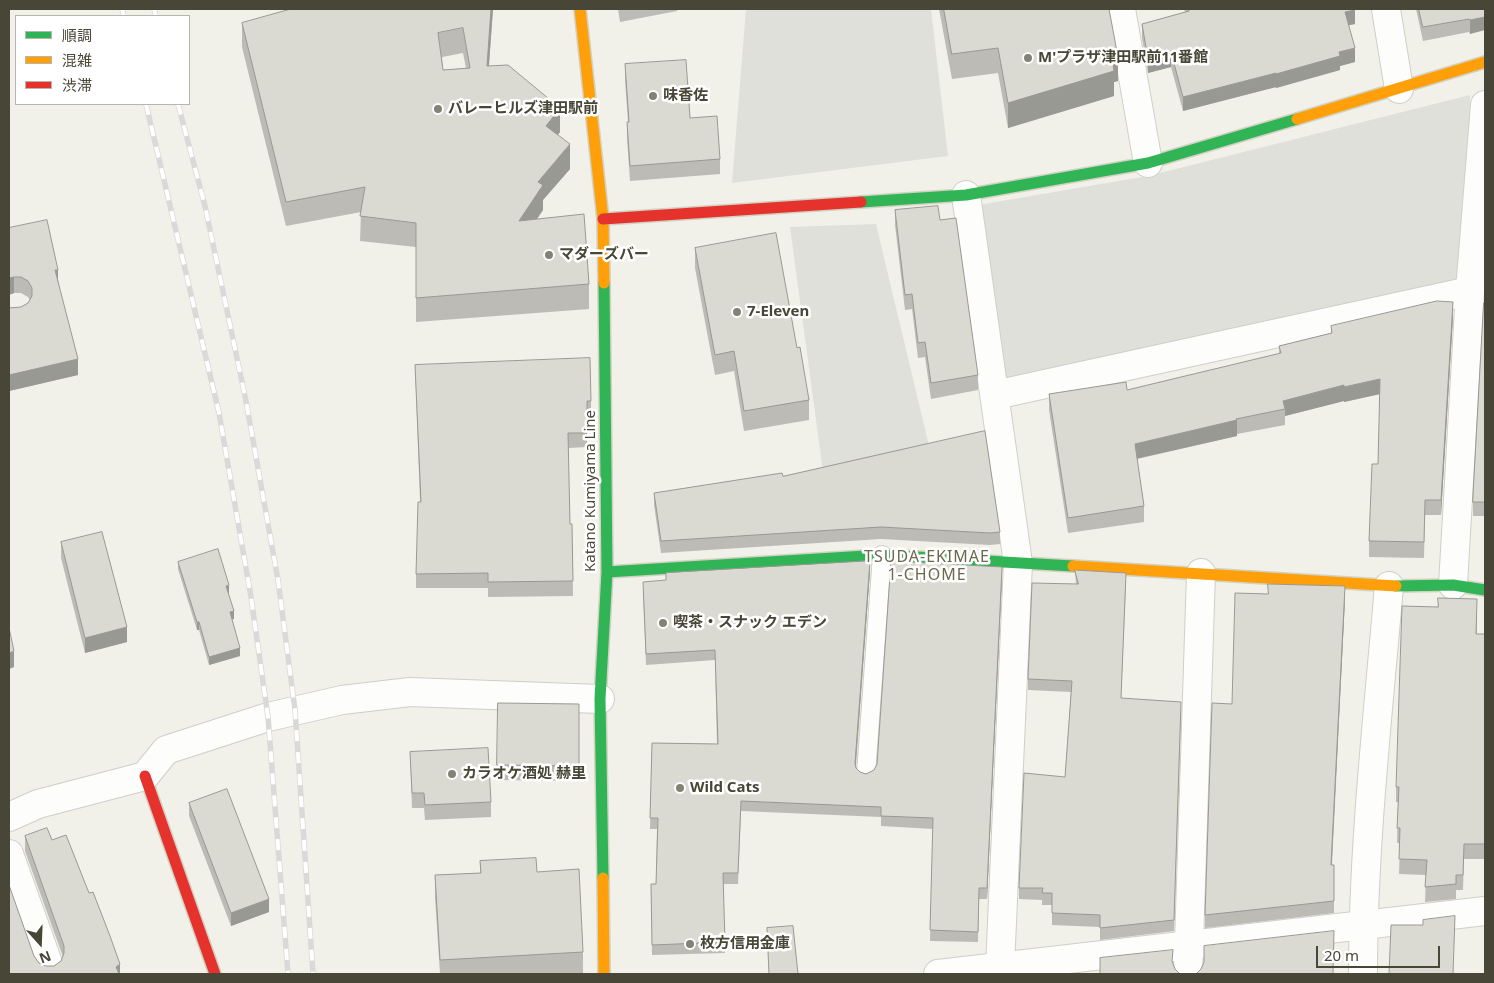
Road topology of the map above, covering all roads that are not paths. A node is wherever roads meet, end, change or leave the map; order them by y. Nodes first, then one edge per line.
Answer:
1 (580, 9) edge
2 (1121, 9) edge
3 (1386, 9) edge
4 (1485, 62) edge
5 (1399, 89) junction
6 (1485, 105) edge
7 (1148, 163) junction
8 (966, 195) junction
9 (603, 219) junction
10 (1470, 291) junction
11 (995, 395) junction
12 (882, 555) junction
13 (1018, 563) junction
14 (607, 572) junction
15 (1202, 573) junction
16 (1453, 585) junction
17 (1389, 586) junction
18 (1485, 590) edge
19 (600, 698) junction
20 (866, 774) edge
21 (144, 776) junction
22 (9, 817) edge
23 (9, 854) edge
24 (1485, 911) edge
25 (1363, 926) junction
26 (1188, 945) junction
27 (49, 966) edge
28 (1000, 967) junction
29 (215, 974) edge
30 (604, 974) edge
31 (938, 974) edge
32 (1188, 974) edge
33 (1363, 974) edge

1 - 9 street, Katano Kumiyama Line
2 - 7 street
3 - 5 street
4 - 5 street
5 - 7 street
6 - 10 street
7 - 8 street
8 - 9 street
8 - 11 street
9 - 14 street, Katano Kumiyama Line
10 - 11 street
10 - 16 street
11 - 13 street
12 - 13 street
12 - 14 street
12 - 20 lane
13 - 15 street
13 - 28 street
14 - 19 street, Katano Kumiyama Line
15 - 17 street
15 - 26 street
16 - 17 street
16 - 18 street
17 - 25 street
19 - 21 street
19 - 30 street, Katano Kumiyama Line
21 - 22 street
21 - 29 street
23 - 27 street
24 - 25 street
25 - 26 street
25 - 33 street
26 - 28 street
26 - 32 street
28 - 31 street

